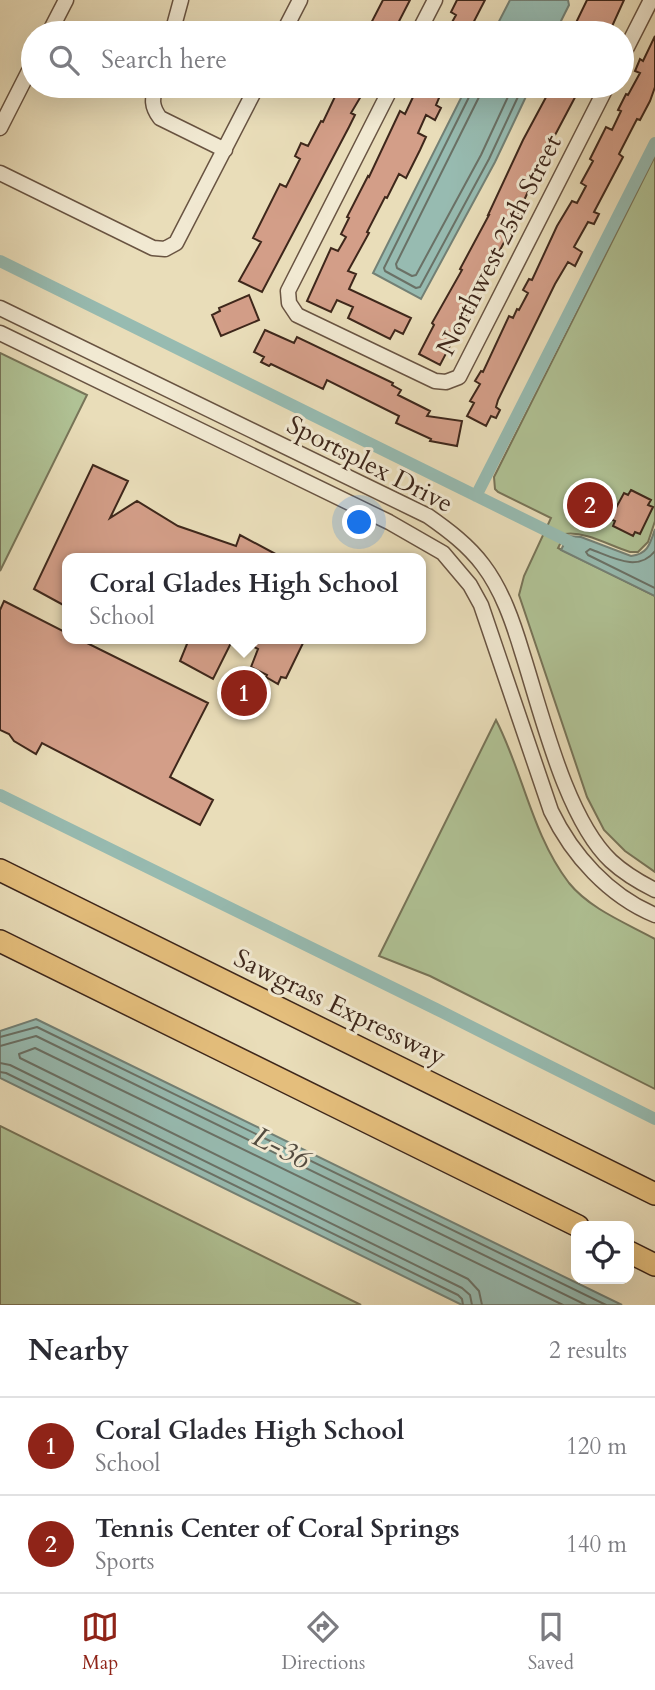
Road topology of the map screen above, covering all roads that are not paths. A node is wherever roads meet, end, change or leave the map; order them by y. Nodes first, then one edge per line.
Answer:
1 (66, 0) edge
2 (181, 0) edge
3 (300, 0) edge
4 (435, 0) edge
5 (651, 0) edge
6 (55, 21) edge
7 (175, 21) edge
8 (290, 21) edge
9 (424, 21) edge
10 (634, 33) edge
11 (21, 87) edge
12 (152, 98) edge
13 (251, 98) edge
14 (386, 98) edge
15 (601, 98) edge
16 (0, 128) edge
17 (225, 150) junction
18 (0, 173) edge
19 (0, 308) edge
20 (0, 333) edge
21 (0, 870) edge
22 (655, 890) edge
23 (655, 915) edge
24 (0, 941) edge
25 (655, 1194) edge
26 (571, 1223) edge
27 (634, 1254) edge
28 (655, 1265) edge

1 - 6 street
2 - 7 street
3 - 8 street
4 - 9 street
5 - 10 street
11 - 16 street
12 - 17 street
13 - 17 street
14 - 15 street, Northwest 25th Street
17 - 18 street
19 - 22 street, Sportsplex Drive
20 - 23 street, Sportsplex Drive
21 - 25 highway, Sawgrass Expressway
24 - 26 highway
27 - 28 highway

